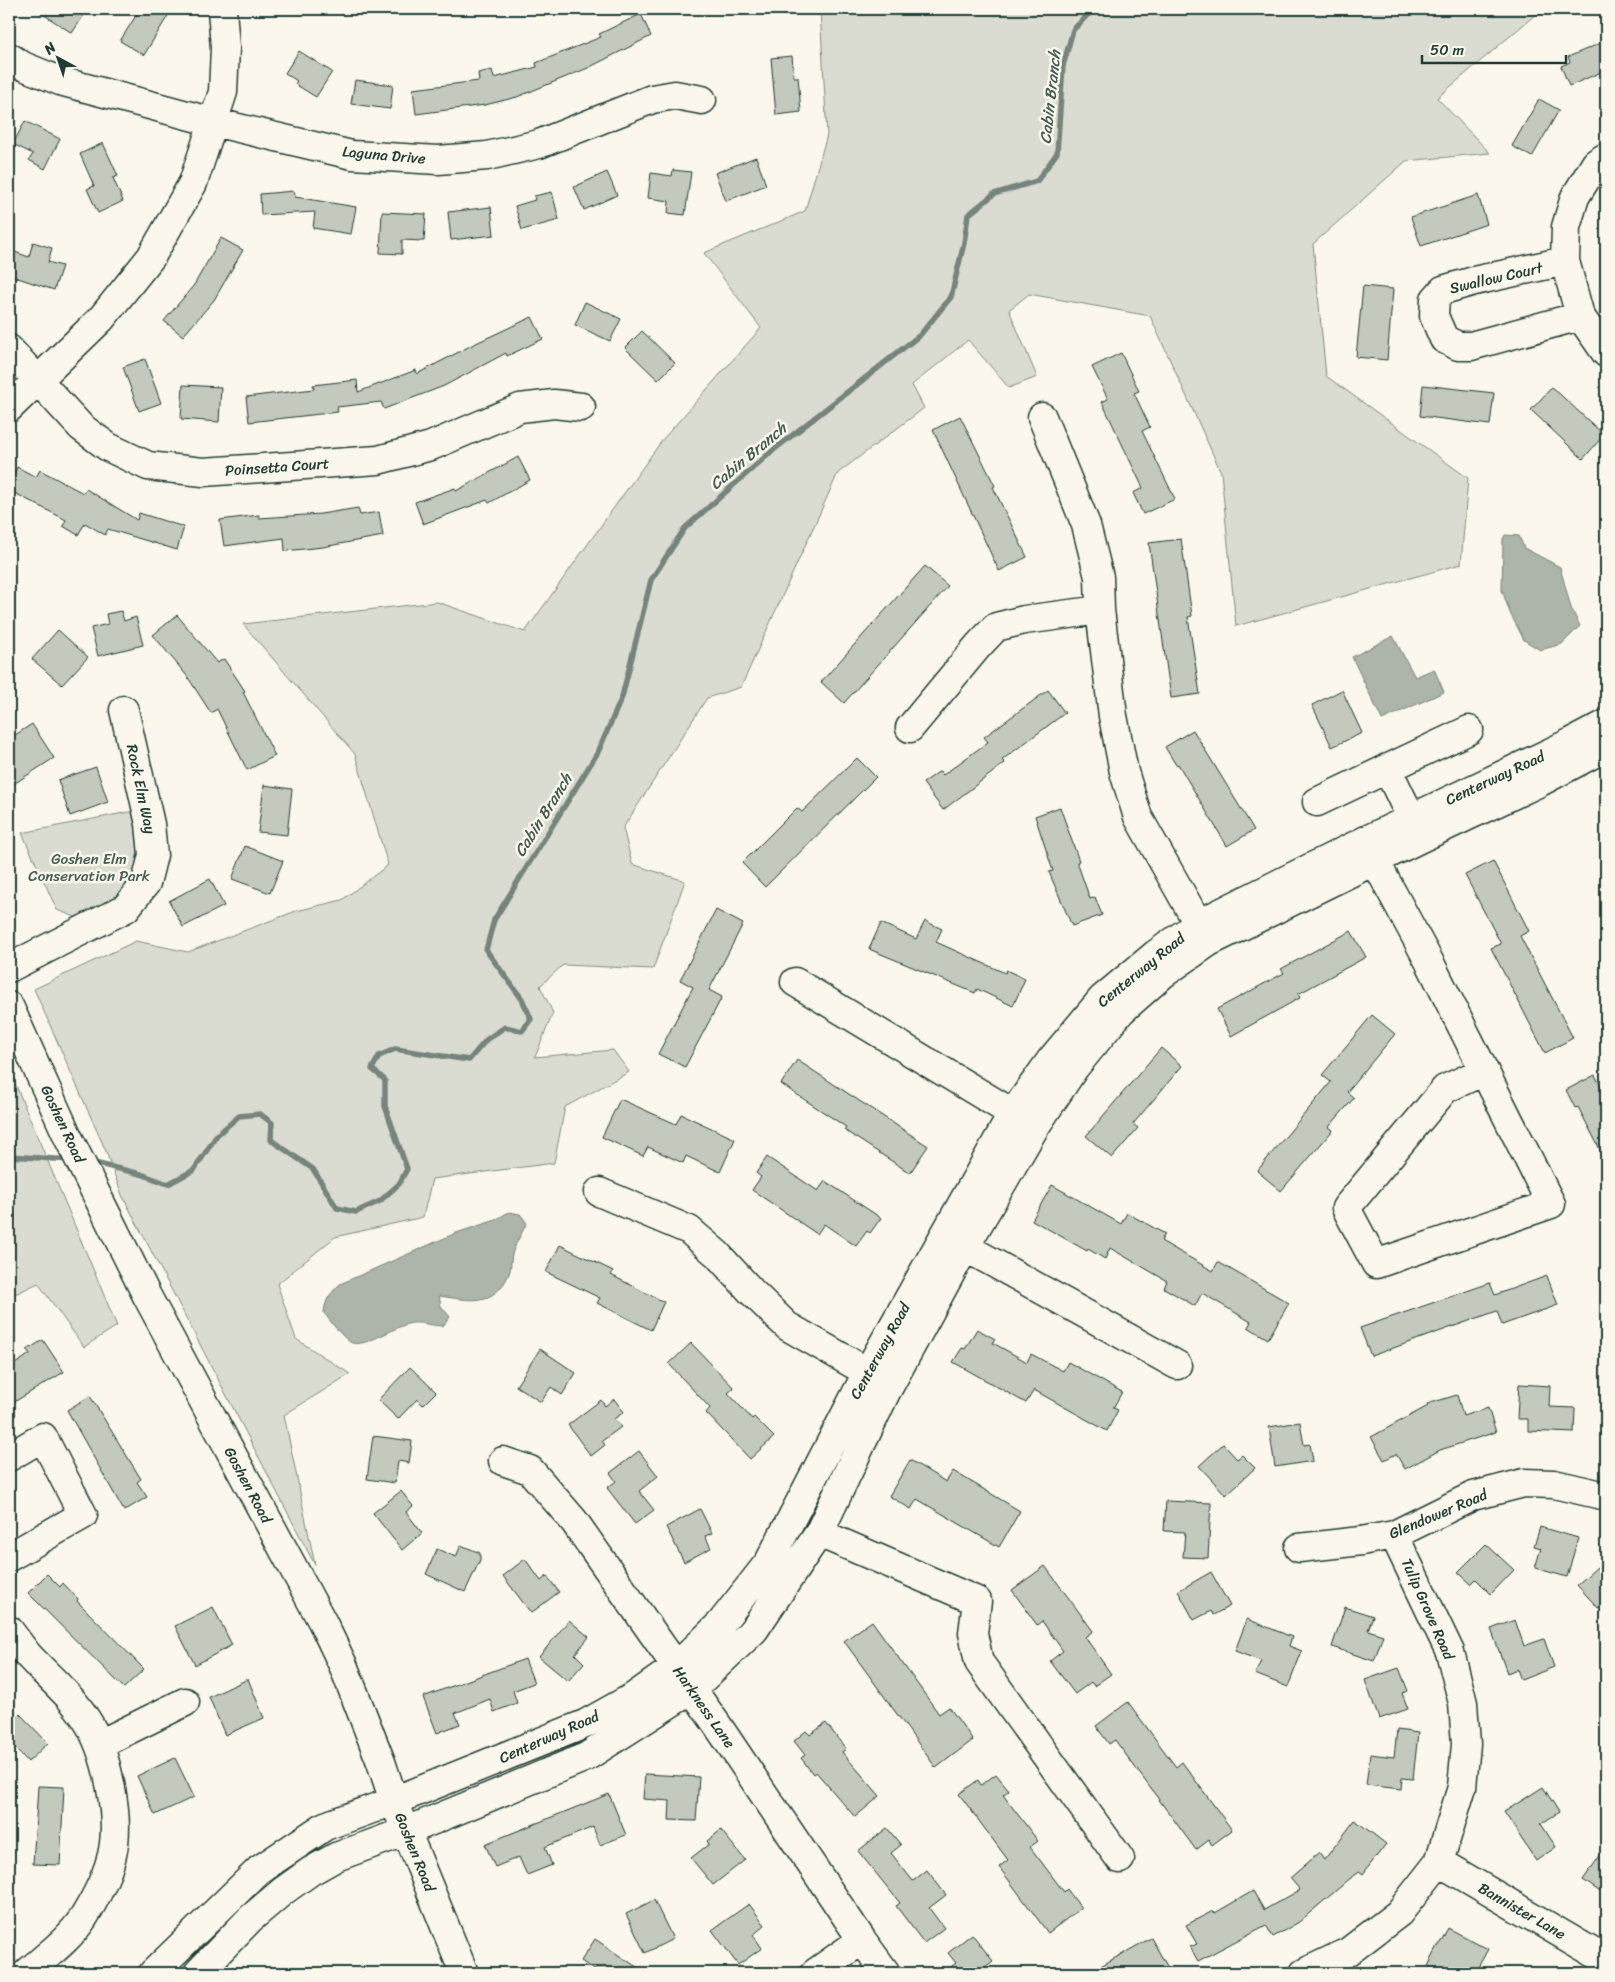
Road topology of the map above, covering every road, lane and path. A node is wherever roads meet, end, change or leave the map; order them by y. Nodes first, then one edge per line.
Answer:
1 (222, 9) edge
2 (9, 57) edge
3 (702, 100) dead end
4 (213, 122) junction
5 (1606, 157) edge
6 (1565, 261) junction
7 (1580, 316) junction
8 (9, 349) edge
9 (1606, 353) edge
10 (39, 380) junction
11 (581, 407) dead end
12 (9, 408) edge
13 (1042, 417) dead end
14 (1100, 610) junction
15 (124, 710) dead end
16 (1606, 724) edge
17 (910, 728) dead end
18 (1469, 730) dead end
19 (1606, 747) edge
20 (1387, 768) junction
21 (1317, 802) dead end
22 (1416, 828) junction
23 (1369, 851) junction
24 (1204, 933) junction
25 (9, 968) edge
26 (795, 982) dead end
27 (9, 1006) edge
28 (1484, 1071) junction
29 (1024, 1120) junction
30 (599, 1192) dead end
31 (965, 1247) junction
32 (1177, 1365) dead end
33 (879, 1378) junction
34 (9, 1457) edge
35 (503, 1461) dead end
36 (1606, 1496) edge
37 (819, 1533) junction
38 (1394, 1535) junction
39 (1299, 1548) dead end
40 (9, 1557) edge
41 (9, 1630) edge
42 (676, 1667) junction
43 (691, 1690) junction
44 (185, 1702) dead end
45 (100, 1744) junction
46 (394, 1801) junction
47 (407, 1831) junction
48 (1120, 1859) dead end
49 (1438, 1862) junction
50 (862, 1940) junction
51 (1606, 1960) edge
52 (27, 1973) edge
53 (153, 1973) edge
54 (198, 1973) edge
55 (464, 1973) edge
56 (815, 1973) edge
57 (886, 1973) edge
58 (1304, 1973) edge

1 - 4 street
2 - 4 street, Laguna Drive
3 - 4 street, Laguna Drive
4 - 10 street
5 - 6 street
6 - 7 street
6 - 7 street, Swallow Court
7 - 9 street
8 - 10 street, Poinsetta Court
10 - 11 street, Poinsetta Court
10 - 12 street
13 - 14 street
14 - 17 street
14 - 24 street
15 - 25 street, Rock Elm Way
16 - 22 street, Centerway Road
18 - 20 street
19 - 22 street, Centerway Road
20 - 21 street
20 - 22 street
22 - 23 street, Centerway Road
23 - 24 street, Centerway Road
23 - 28 street
24 - 29 street, Centerway Road
26 - 29 street
27 - 46 street, Goshen Road
28 - 28 street
29 - 31 street, Centerway Road
29 - 33 street, Centerway Road
30 - 33 street
31 - 32 street
31 - 33 street, Centerway Road
33 - 37 street, Centerway Road
33 - 42 street, Centerway Road
34 - 40 street
35 - 42 street, Harkness Lane
36 - 38 street, Glendower Road
37 - 43 street, Centerway Road
37 - 48 street
38 - 39 street, Glendower Road
38 - 49 street, Tulip Grove Road
41 - 45 street
42 - 43 street, Harkness Lane
42 - 46 street, Centerway Road
43 - 47 street, Centerway Road
43 - 50 street, Harkness Lane
44 - 45 street
45 - 52 street
46 - 47 street, Goshen Road
46 - 53 street, Centerway Road
47 - 54 street, Centerway Road
47 - 55 street, Goshen Road
49 - 51 street, Bannister Lane
49 - 58 street, Tulip Grove Road
50 - 56 street
50 - 57 street, Harkness Lane

